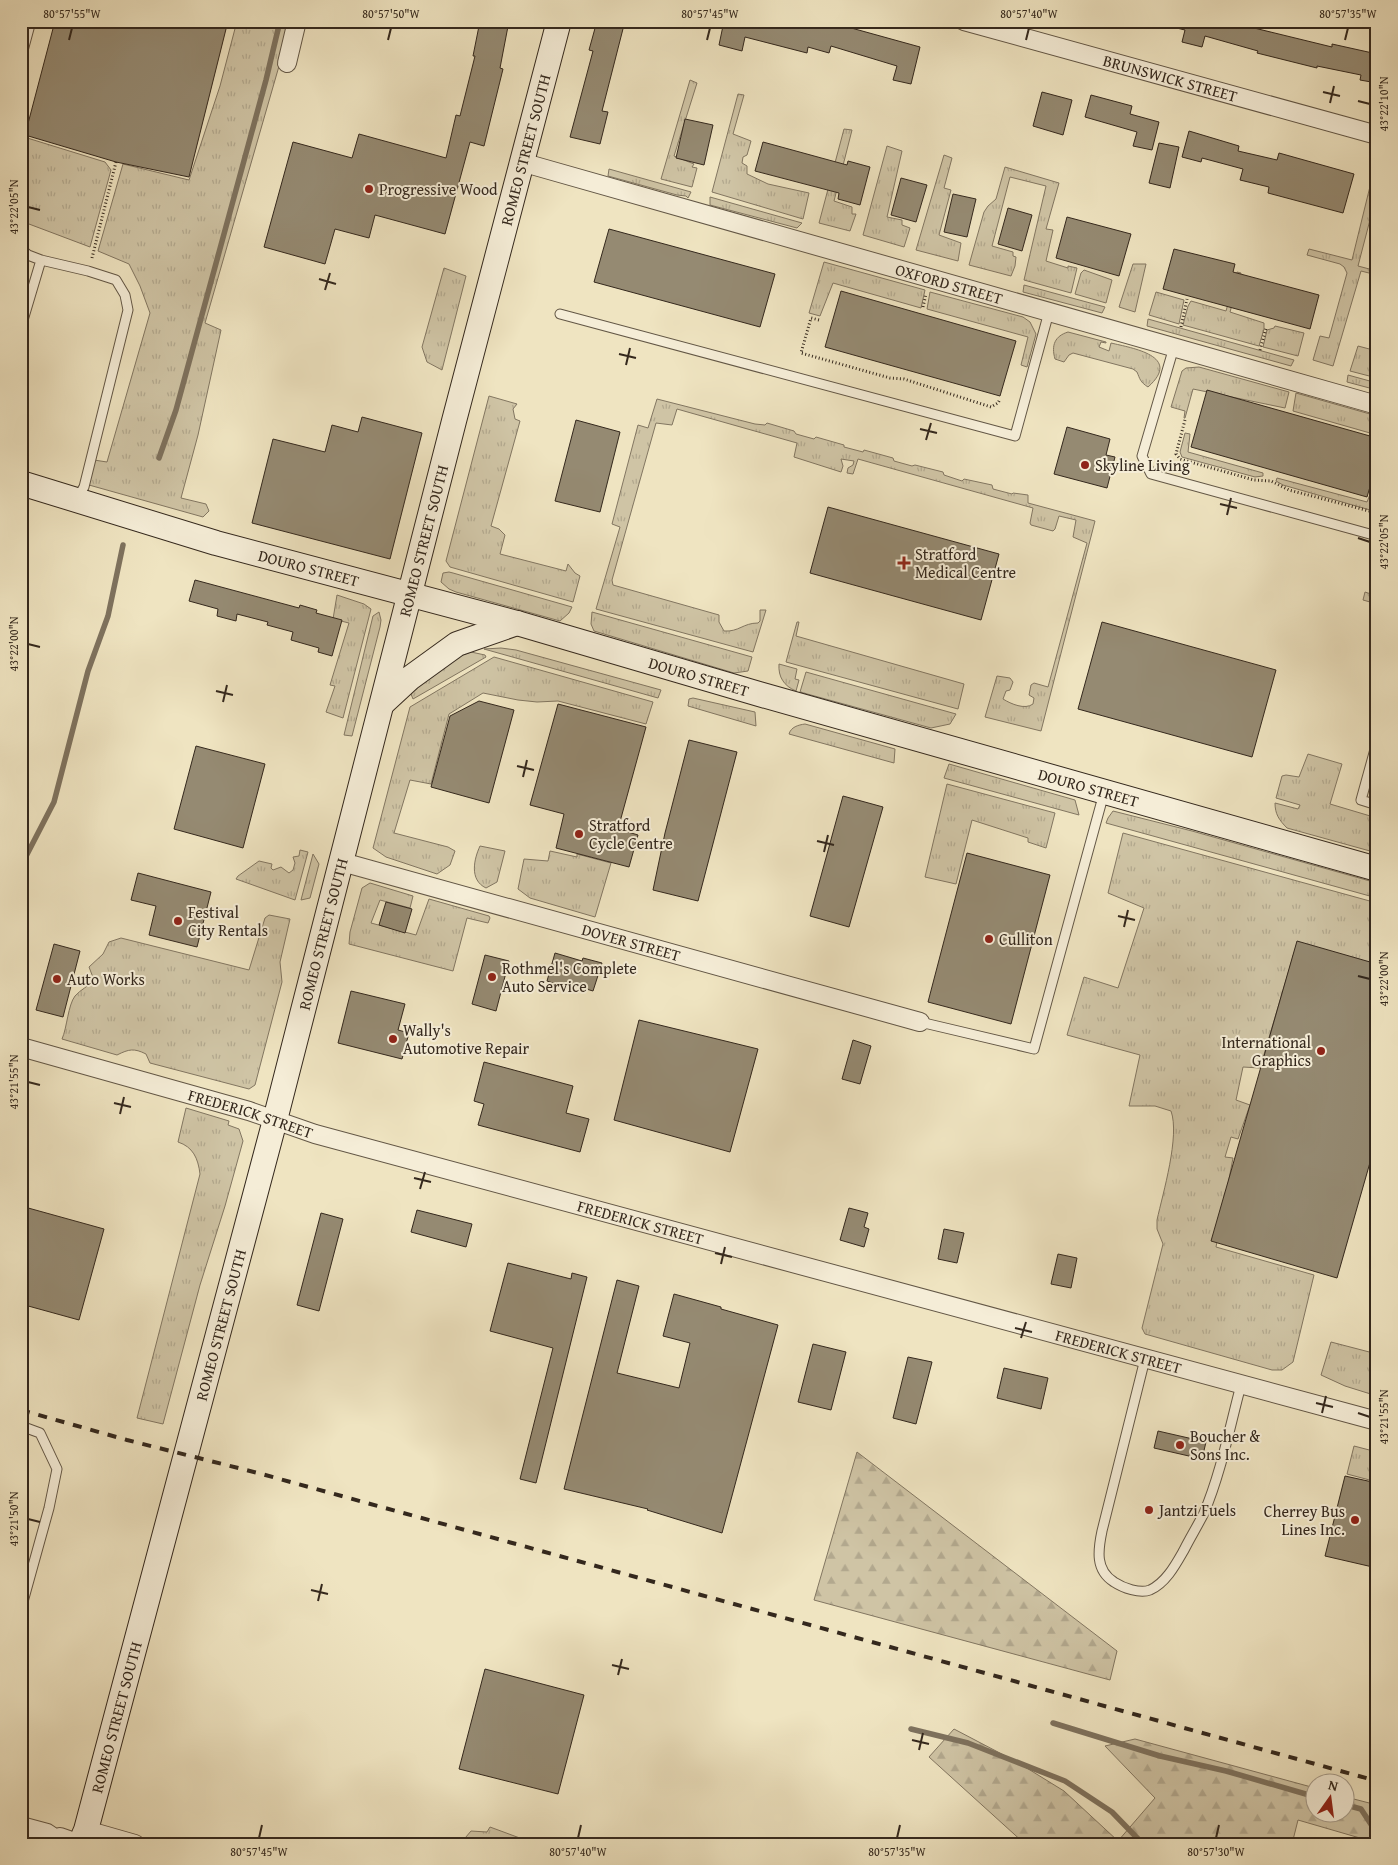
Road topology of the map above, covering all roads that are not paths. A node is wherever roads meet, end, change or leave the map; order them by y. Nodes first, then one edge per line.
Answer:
1 (31, 21) edge
2 (297, 21) edge
3 (559, 21) edge
4 (964, 21) edge
5 (21, 58) edge
6 (288, 63) dead end
7 (1377, 136) edge
8 (521, 162) junction
9 (21, 249) edge
10 (41, 260) junction
11 (1049, 312) junction
12 (560, 314) dead end
13 (21, 328) edge
14 (1174, 347) junction
15 (1377, 405) edge
16 (21, 483) edge
17 (76, 500) junction
18 (1377, 536) edge
19 (410, 595) junction
20 (517, 623) junction
21 (383, 703) junction
22 (1377, 742) edge
23 (1105, 792) junction
24 (1377, 805) edge
25 (342, 862) junction
26 (1377, 869) edge
27 (920, 1022) joint
28 (21, 1047) edge
29 (275, 1120) junction
30 (1145, 1359) junction
31 (1241, 1385) junction
32 (1377, 1422) edge
33 (21, 1426) edge
34 (21, 1609) edge
35 (21, 1826) edge
36 (83, 1837) edge
37 (135, 1844) edge

1 - 5 lane
2 - 6 street
3 - 8 main road, ROMEO STREET SOUTH
4 - 7 street, BRUNSWICK STREET
8 - 11 street, OXFORD STREET
8 - 19 main road, ROMEO STREET SOUTH
9 - 10 lane
10 - 13 lane
10 - 17 lane
11 - 12 lane
11 - 14 street, OXFORD STREET
14 - 15 street, OXFORD STREET
14 - 18 lane
16 - 17 main road, DOURO STREET
17 - 19 main road, DOURO STREET
19 - 20 main road, DOURO STREET
19 - 21 main road, ROMEO STREET SOUTH
20 - 21 main road
20 - 23 main road, DOURO STREET
21 - 25 main road, ROMEO STREET SOUTH
22 - 24 lane
23 - 26 main road, DOURO STREET
23 - 27 lane
25 - 27 street, DOVER STREET
25 - 29 main road, ROMEO STREET SOUTH
28 - 29 street, FREDERICK STREET
29 - 30 street, FREDERICK STREET
29 - 36 main road, ROMEO STREET SOUTH
30 - 31 street, FREDERICK STREET
30 - 31 lane
31 - 32 street, FREDERICK STREET
33 - 34 lane
35 - 36 street
36 - 37 street

